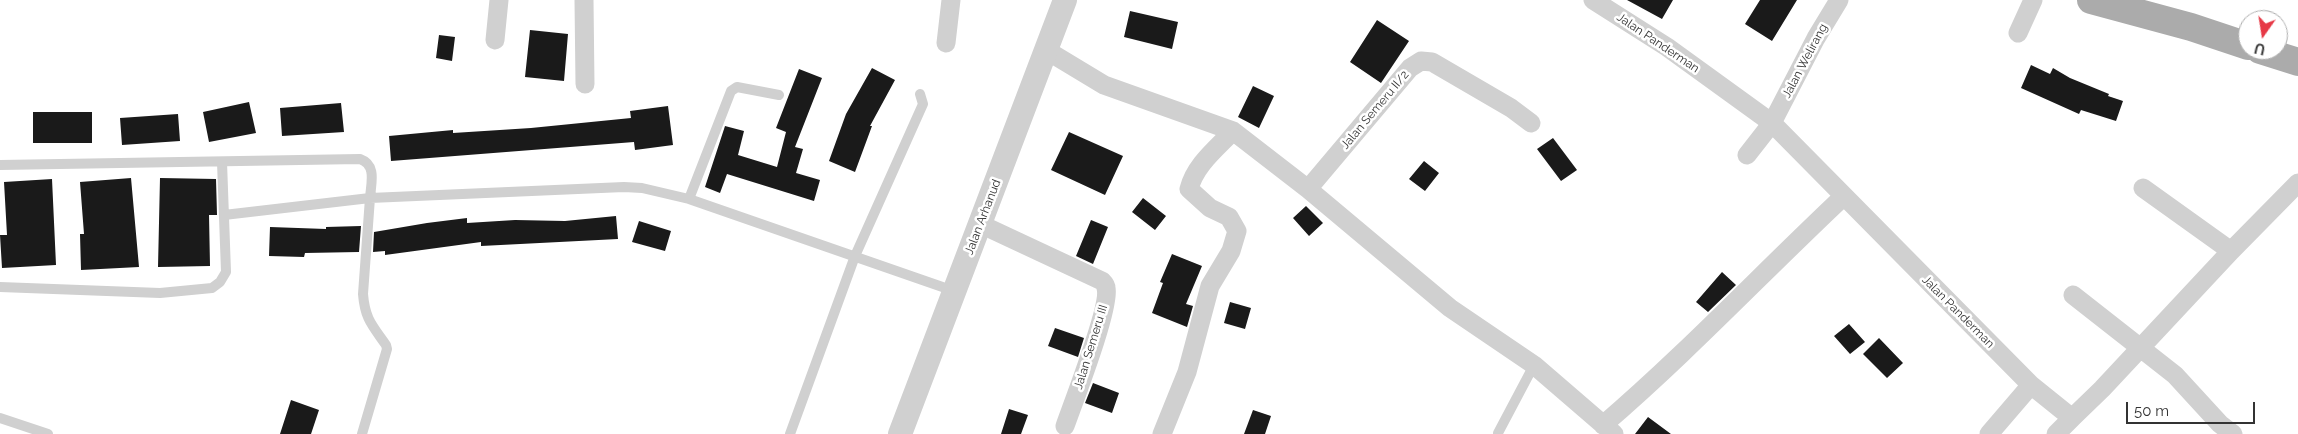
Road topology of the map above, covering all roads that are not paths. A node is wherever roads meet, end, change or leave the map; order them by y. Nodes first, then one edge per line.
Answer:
1 (499, 0) edge
2 (584, 0) edge
3 (952, 0) edge
4 (1065, 0) edge
5 (1593, 0) edge
6 (1839, 0) edge
7 (2033, 0) edge
8 (2091, 0) edge
9 (2018, 32) dead end
10 (495, 40) dead end
11 (946, 43) dead end
12 (2238, 43) edge
13 (1046, 50) junction
14 (586, 84) dead end
15 (778, 94) dead end
16 (920, 94) dead end
17 (1531, 123) dead end
18 (1772, 124) junction
19 (1233, 131) junction
20 (1747, 155) dead end
21 (222, 162) junction
22 (0, 165) edge
23 (2298, 183) edge
24 (2143, 188) dead end
25 (1308, 189) junction
26 (1844, 196) junction
27 (370, 198) junction
28 (689, 199) junction
29 (224, 215) junction
30 (980, 224) junction
31 (2231, 251) junction
32 (855, 256) junction
33 (0, 287) edge
34 (955, 291) junction
35 (2073, 295) dead end
36 (2141, 349) junction
37 (1534, 365) junction
38 (2031, 385) junction
39 (0, 418) edge
40 (2072, 418) junction
41 (1065, 426) dead end
42 (1608, 430) edge
43 (1498, 433) edge
44 (48, 434) edge
45 (362, 434) edge
46 (790, 434) edge
47 (900, 434) edge
48 (1162, 434) edge
49 (1989, 434) edge
50 (2056, 434) edge
51 (2233, 434) edge

1 - 10 street
2 - 14 street
3 - 11 street
4 - 13 street, Jalan Arhanud
5 - 18 street, Jalan Panderman
6 - 18 street, Jalan Welirang
7 - 9 street
8 - 12 main road
13 - 19 street
13 - 30 street, Jalan Arhanud
15 - 28 lane
16 - 32 lane
17 - 25 street, Jalan Semeru II/2
18 - 20 street, Jalan Welirang
18 - 26 street, Jalan Panderman
19 - 25 street
19 - 48 street
21 - 22 lane
21 - 27 lane
21 - 29 lane
23 - 31 street
24 - 31 street
25 - 37 street
26 - 38 street, Jalan Panderman
26 - 42 street
27 - 28 lane
27 - 29 lane
27 - 45 lane
28 - 32 lane
29 - 33 lane
30 - 34 street, Jalan Arhanud
30 - 41 street, Jalan Semeru III
31 - 36 street
32 - 34 lane
32 - 46 lane
34 - 47 street, Jalan Arhanud
35 - 36 street
36 - 40 street
36 - 51 street
37 - 42 street
37 - 43 lane
38 - 40 street, Jalan Panderman
38 - 49 street
39 - 44 lane
40 - 50 street

